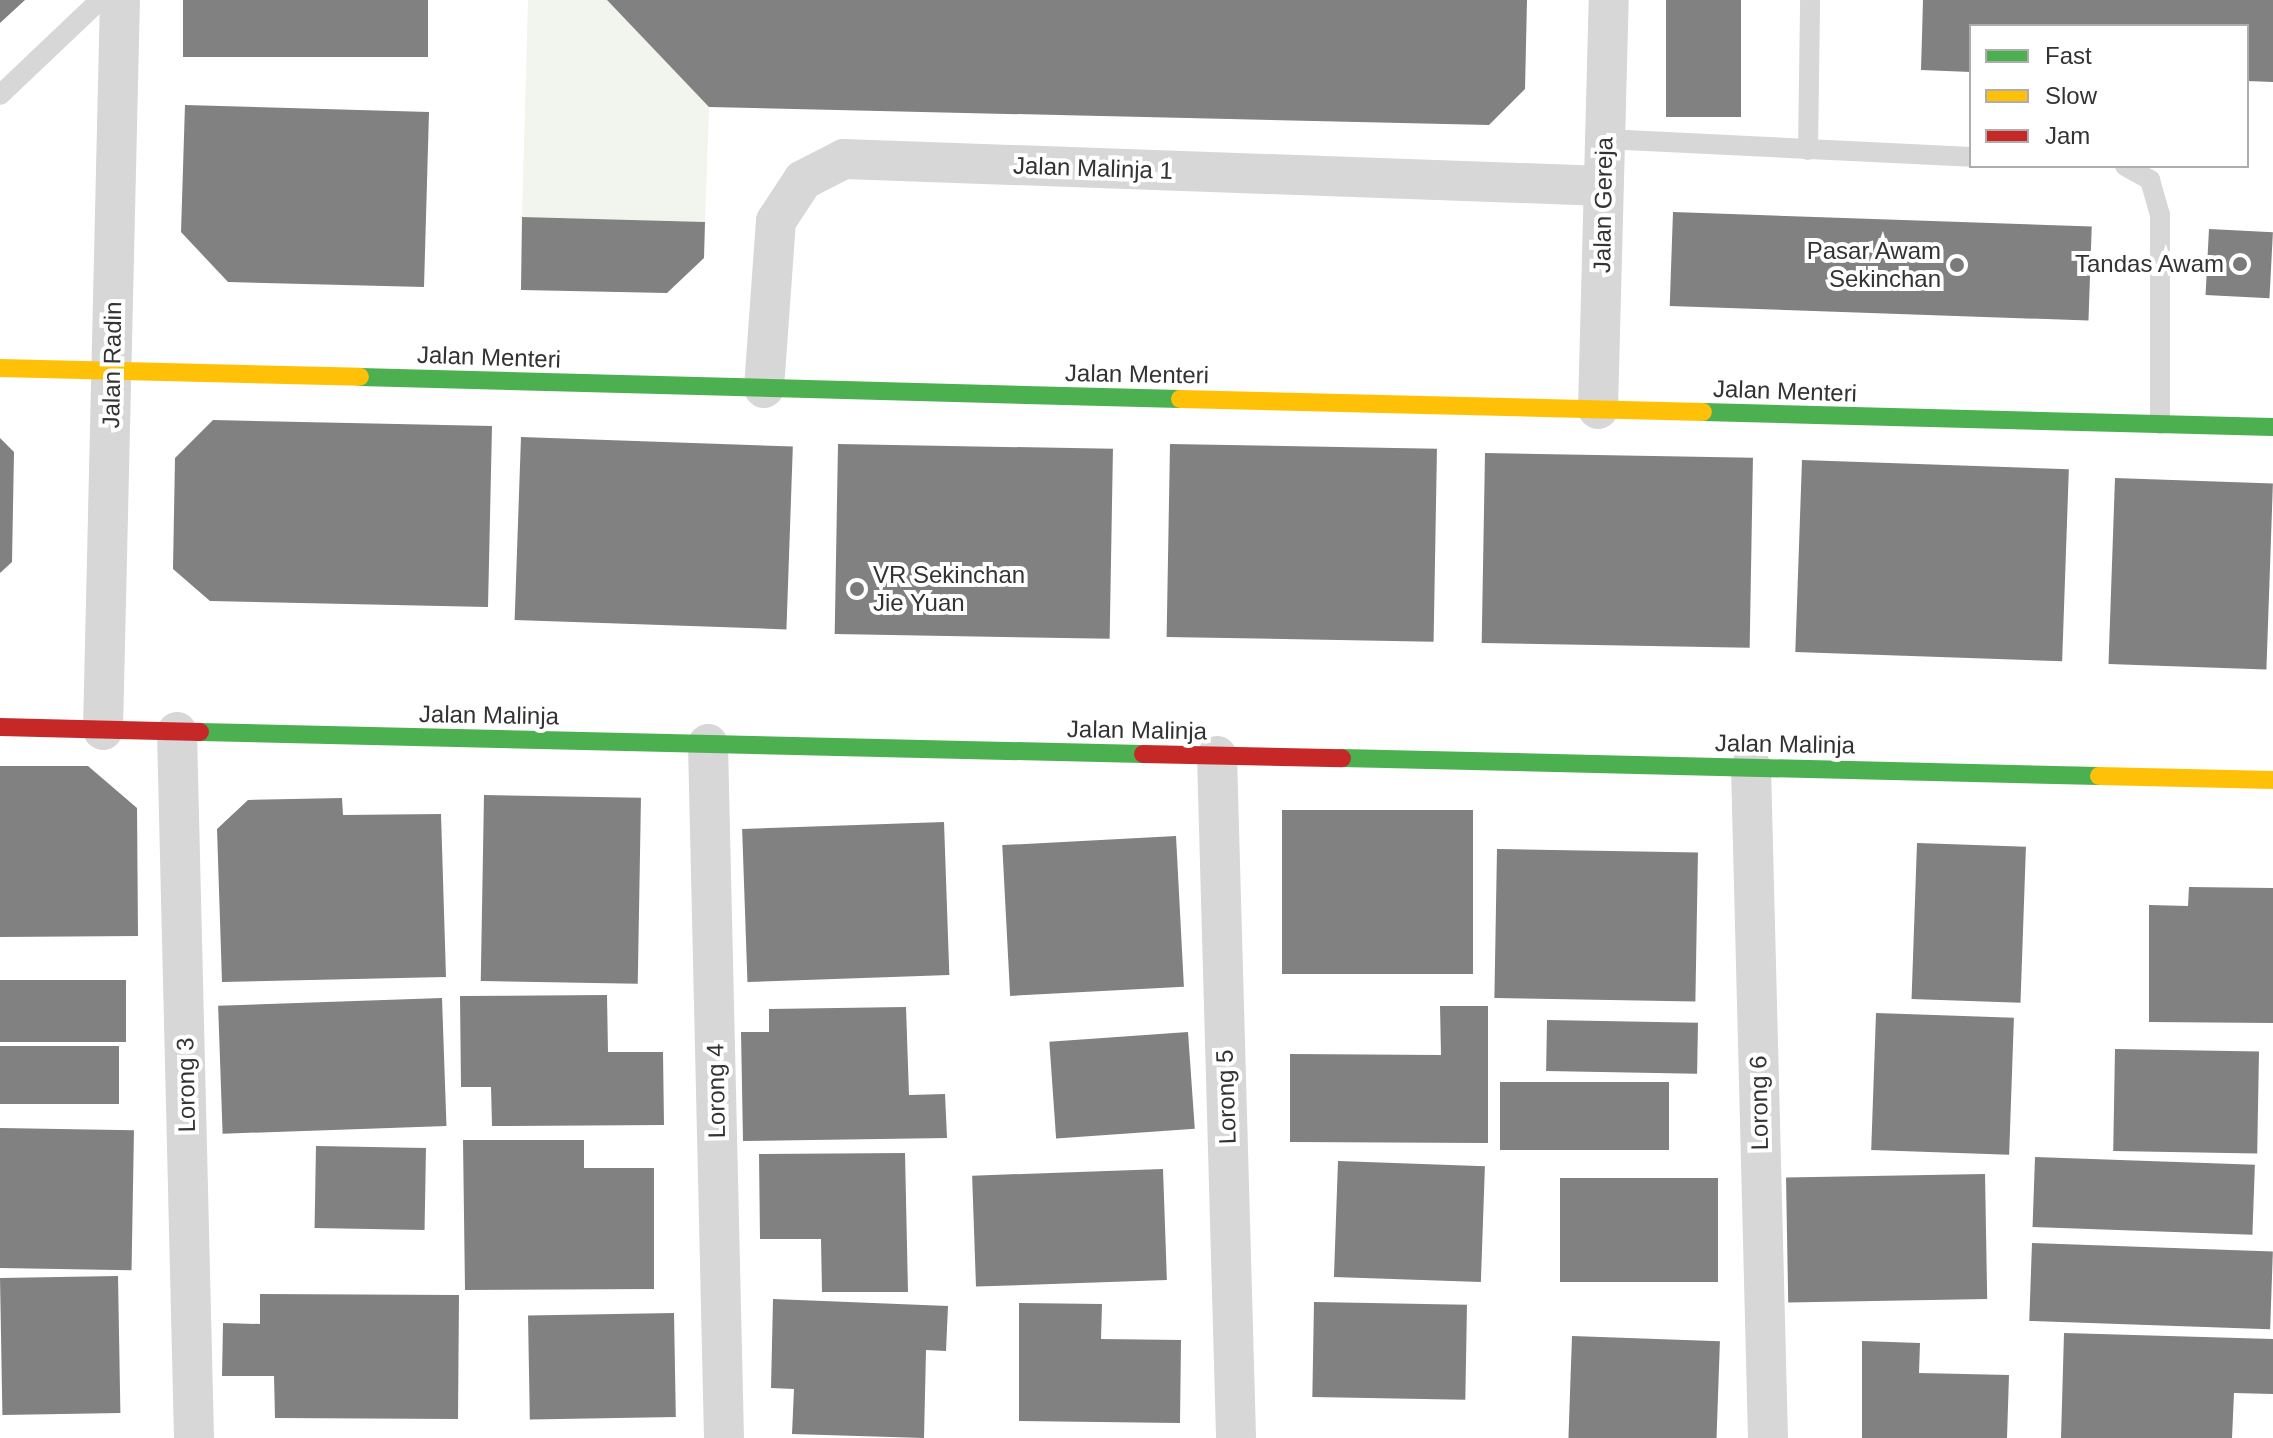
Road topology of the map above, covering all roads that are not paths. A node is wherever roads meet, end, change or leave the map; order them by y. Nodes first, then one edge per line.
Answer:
1 (100, 0) edge
2 (120, 0) edge
3 (1609, 0) edge
4 (1810, 0) edge
5 (0, 95) edge
6 (1605, 139) junction
7 (1808, 150) junction
8 (1969, 157) edge
9 (2129, 168) edge
10 (1604, 186) junction
11 (0, 368) edge
12 (112, 371) junction
13 (764, 388) junction
14 (1598, 409) junction
15 (2160, 424) junction
16 (2273, 427) edge
17 (0, 727) edge
18 (103, 730) junction
19 (177, 732) junction
20 (708, 744) junction
21 (1217, 756) junction
22 (1751, 767) junction
23 (2273, 780) edge
24 (194, 1438) edge
25 (724, 1438) edge
26 (1236, 1438) edge
27 (1768, 1438) edge

1 - 5 lane
2 - 12 street, Jalan Radin
3 - 6 street, Jalan Gereja
4 - 7 lane
6 - 7 lane
6 - 10 street, Jalan Gereja
7 - 8 lane
9 - 15 lane
10 - 13 street, Jalan Malinja 1
10 - 14 street, Jalan Gereja
11 - 12 street, Jalan Menteri
12 - 13 street, Jalan Menteri
12 - 18 street, Jalan Radin
13 - 14 street, Jalan Menteri
14 - 15 street, Jalan Menteri
15 - 16 street, Jalan Menteri
17 - 18 street, Jalan Malinja
18 - 19 street, Jalan Malinja
19 - 20 street, Jalan Malinja
19 - 24 street, Lorong 3
20 - 21 street, Jalan Malinja
20 - 25 street, Lorong 4
21 - 22 street, Jalan Malinja
21 - 26 street, Lorong 5
22 - 23 street, Jalan Malinja
22 - 27 street, Lorong 6

